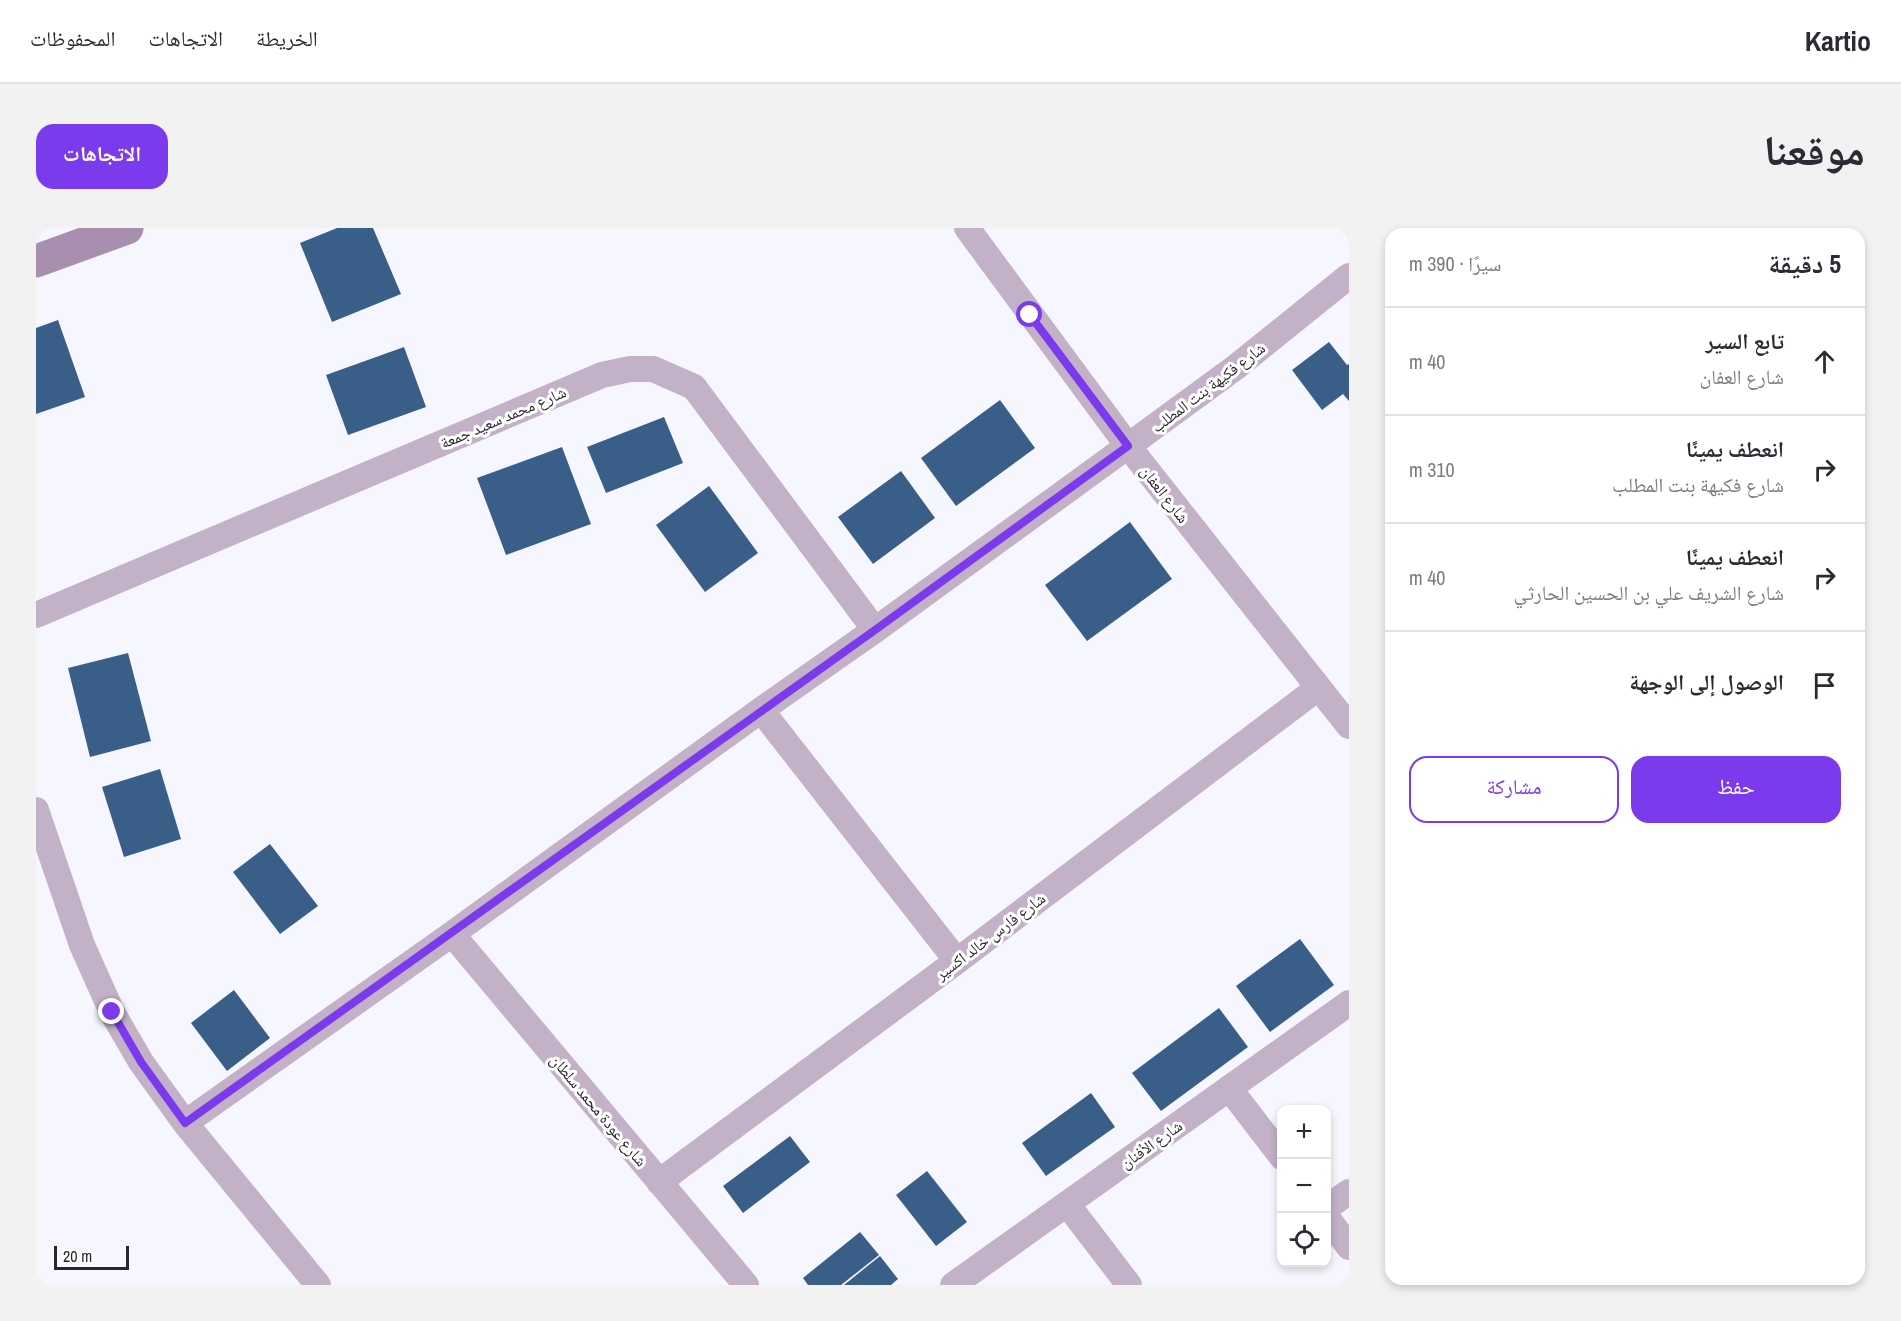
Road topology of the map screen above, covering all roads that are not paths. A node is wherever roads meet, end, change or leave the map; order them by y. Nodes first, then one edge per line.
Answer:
1 (127, 228) edge
2 (967, 228) edge
3 (36, 261) edge
4 (1349, 276) edge
5 (1128, 446) junction
6 (36, 615) edge
7 (875, 630) junction
8 (1318, 688) junction
9 (761, 710) junction
10 (1349, 726) edge
11 (36, 810) edge
12 (452, 934) junction
13 (957, 961) junction
14 (1349, 1003) edge
15 (1229, 1089) junction
16 (185, 1123) junction
17 (1277, 1152) edge
18 (659, 1182) junction
19 (1349, 1192) edge
20 (1067, 1204) junction
21 (1331, 1205) edge
22 (1331, 1223) edge
23 (1349, 1247) edge
24 (318, 1285) edge
25 (746, 1285) edge
26 (953, 1285) edge
27 (1129, 1285) edge

1 - 3 street
2 - 5 street, شارع العفان
4 - 5 street, شارع فكيهة بنت المطلب
5 - 7 street, شارع فكيهة بنت المطلب
5 - 8 street, شارع العفان
6 - 7 street, شارع محمد سعيد جمعة
7 - 9 street, شارع فكيهة بنت المطلب
8 - 10 street, شارع العفان
8 - 13 street, شارع فارس خالد اكسير
9 - 12 street, شارع فكيهة بنت المطلب
9 - 13 street
11 - 16 street
12 - 16 street, شارع فكيهة بنت المطلب
12 - 18 street, شارع عودة محمد سلطان
13 - 18 street, شارع فارس خالد اكسير
14 - 15 street, شارع الأفنان
15 - 17 street
15 - 20 street, شارع الأفنان
16 - 24 street
18 - 25 street, شارع عودة محمد سلطان
19 - 21 street
20 - 26 street, شارع الأفنان
20 - 27 street
22 - 23 street

